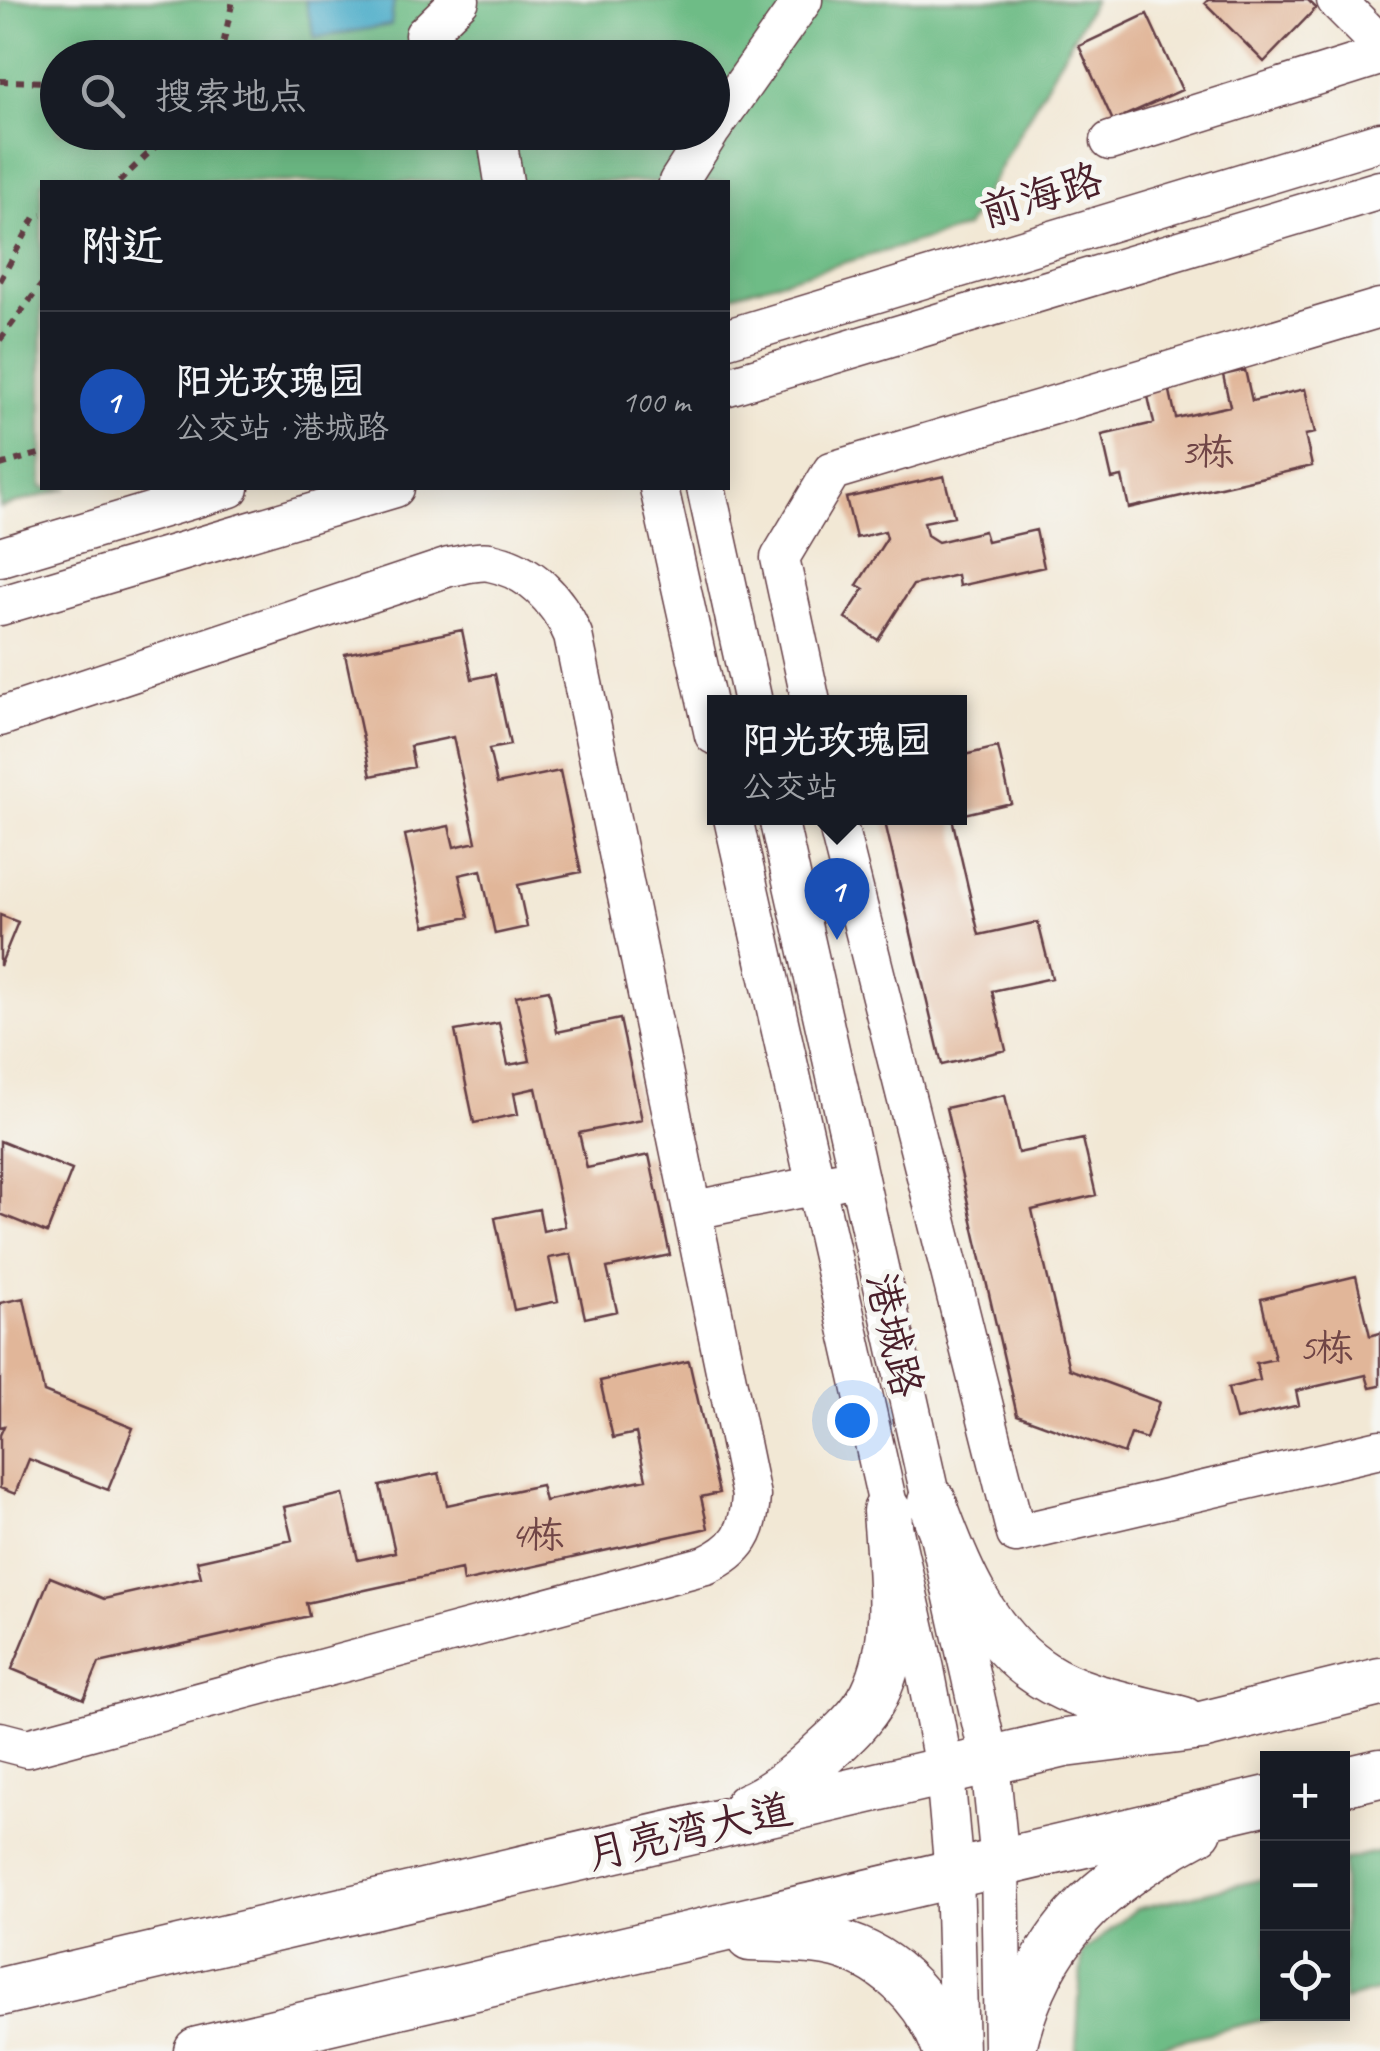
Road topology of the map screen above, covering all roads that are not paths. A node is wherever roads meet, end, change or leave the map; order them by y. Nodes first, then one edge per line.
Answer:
1 (460, 0) edge
2 (803, 0) edge
3 (1336, 0) edge
4 (428, 40) edge
5 (1380, 44) edge
6 (1380, 56) edge
7 (730, 104) edge
8 (1110, 141) dead end
9 (1380, 141) edge
10 (499, 150) edge
11 (699, 150) edge
12 (504, 180) edge
13 (679, 180) edge
14 (1380, 190) edge
15 (1380, 308) edge
16 (730, 337) edge
17 (730, 385) edge
18 (223, 490) edge
19 (387, 490) edge
20 (659, 490) edge
21 (706, 490) edge
22 (0, 557) edge
23 (0, 606) edge
24 (751, 695) edge
25 (810, 695) edge
26 (707, 704) edge
27 (0, 716) edge
28 (735, 825) edge
29 (780, 825) edge
30 (838, 825) edge
31 (845, 856) junction
32 (790, 868) junction
33 (746, 878) junction
34 (859, 1176) junction
35 (814, 1185) junction
36 (694, 1210) junction
37 (1380, 1449) edge
38 (909, 1507) junction
39 (1380, 1649) edge
40 (1380, 1682) edge
41 (1249, 1712) junction
42 (1201, 1726) junction
43 (0, 1741) edge
44 (990, 1762) junction
45 (945, 1773) junction
46 (1380, 1773) edge
47 (1350, 1780) edge
48 (1260, 1801) edge
49 (1260, 1802) edge
50 (684, 1834) junction
51 (1000, 1862) junction
52 (954, 1874) junction
53 (691, 1935) junction
54 (0, 1992) edge
55 (198, 2051) edge
56 (947, 2051) edge
57 (960, 2051) edge
58 (1002, 2051) edge
59 (1011, 2051) edge

1 - 4 street
2 - 7 street
3 - 5 street
6 - 8 street
9 - 16 street, 前海路
10 - 12 street
11 - 13 street
14 - 17 street
15 - 25 street
18 - 22 street
19 - 23 street
20 - 26 street
21 - 24 street
27 - 36 street
28 - 33 street, 港城路
29 - 32 street, 港城路
30 - 31 street
31 - 32 street
31 - 37 street
32 - 33 street
32 - 34 street, 港城路
33 - 35 street, 港城路
34 - 35 street
34 - 38 street, 港城路
35 - 36 street
35 - 38 street, 港城路
36 - 43 street
38 - 42 main road
38 - 44 street, 港城路
38 - 45 street, 港城路
38 - 50 main road
39 - 41 main road
40 - 41 main road, 月亮湾大道
41 - 42 main road, 月亮湾大道
42 - 44 main road, 月亮湾大道
44 - 45 main road, 月亮湾大道
44 - 51 street, 港城路
45 - 50 main road, 月亮湾大道
45 - 52 street, 港城路
46 - 47 main road
48 - 51 main road
49 - 59 main road
50 - 54 main road, 月亮湾大道
51 - 52 main road
51 - 58 street, 港城路
52 - 53 main road
52 - 57 street, 港城路
53 - 55 main road
53 - 56 main road

